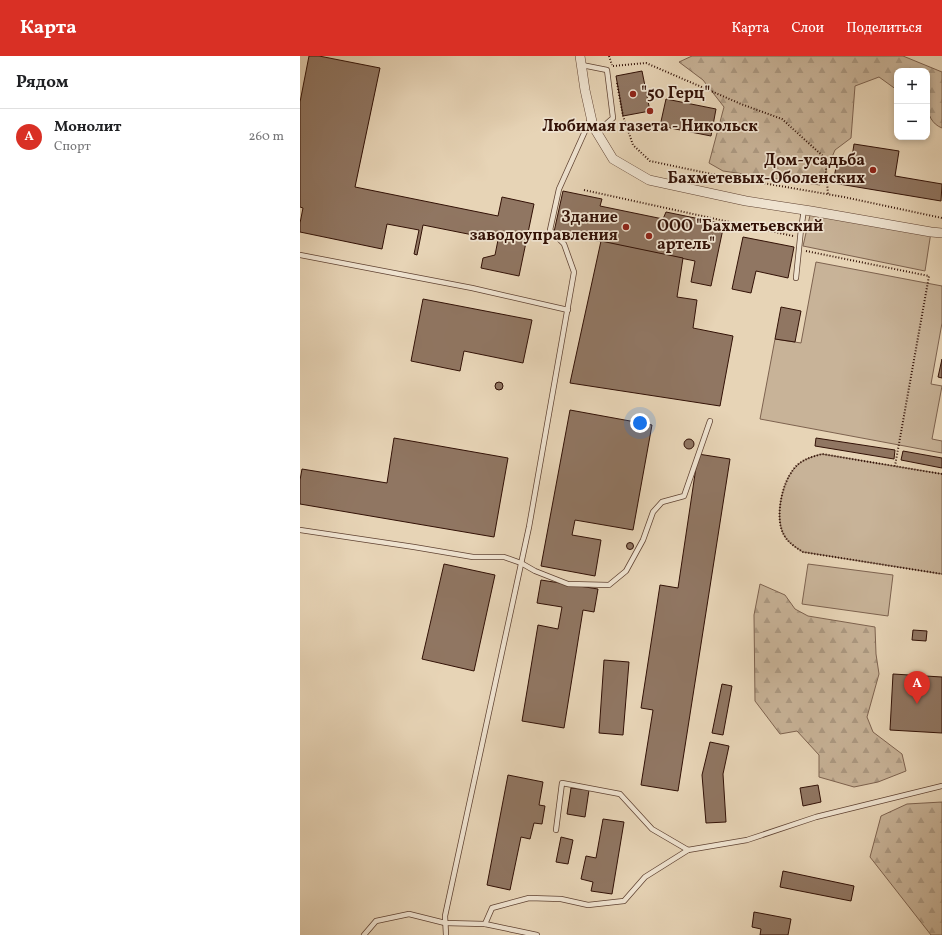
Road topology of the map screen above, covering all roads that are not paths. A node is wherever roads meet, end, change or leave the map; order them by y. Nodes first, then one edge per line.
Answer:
1 (581, 61) edge
2 (594, 125) junction
3 (804, 210) junction
4 (942, 233) edge
5 (300, 254) edge
6 (796, 278) dead end
7 (568, 310) junction
8 (710, 421) dead end
9 (300, 530) edge
10 (521, 563) junction
11 (942, 786) edge
12 (556, 830) dead end
13 (688, 850) junction
14 (445, 923) junction
15 (485, 924) junction
16 (364, 935) edge
17 (446, 935) edge
18 (537, 935) edge

1 - 2 street
1 - 2 lane
2 - 3 street
2 - 7 lane
3 - 4 street
3 - 6 lane
5 - 7 lane
7 - 10 lane
8 - 10 lane
9 - 10 lane
10 - 14 lane
11 - 13 lane
12 - 13 lane
13 - 15 lane
14 - 15 lane
14 - 16 lane
14 - 17 lane
15 - 18 lane

